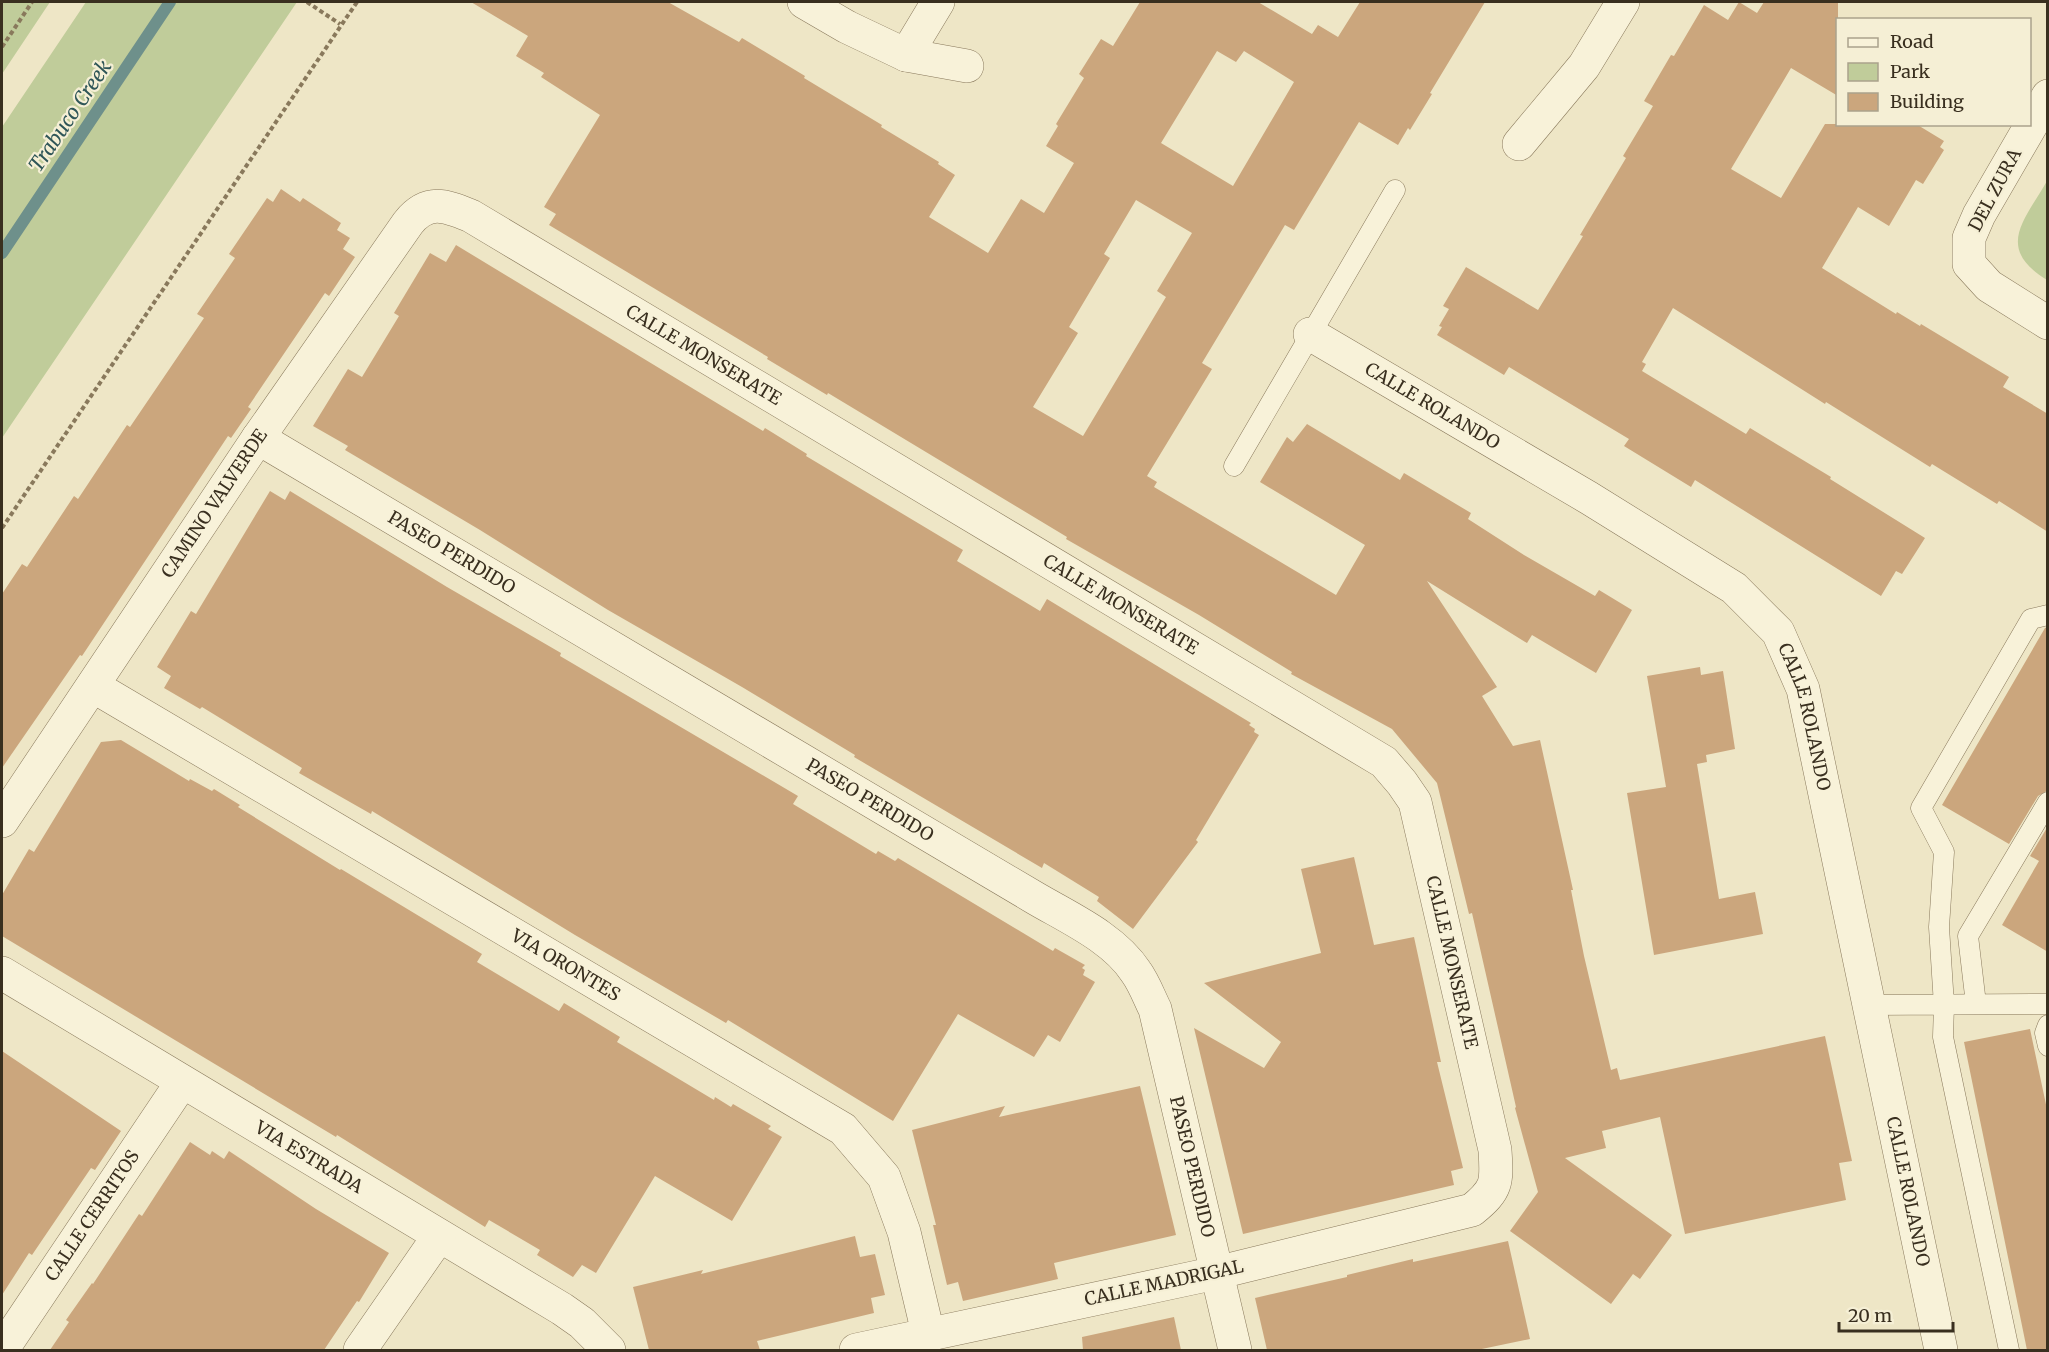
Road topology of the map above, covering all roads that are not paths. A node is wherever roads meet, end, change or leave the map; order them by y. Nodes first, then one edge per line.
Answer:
1 (804, 2) edge
2 (938, 2) edge
3 (1623, 2) edge
4 (906, 55) junction
5 (967, 66) dead end
6 (2048, 96) edge
7 (2031, 125) edge
8 (2030, 126) edge
9 (1519, 144) dead end
10 (1395, 190) dead end
11 (444, 206) joint
12 (2048, 323) edge
13 (1310, 334) junction
14 (258, 438) junction
15 (1234, 466) dead end
16 (2048, 615) edge
17 (93, 686) junction
18 (2048, 802) edge
19 (2, 821) edge
20 (2, 973) edge
21 (1976, 1004) junction
22 (2048, 1004) edge
23 (1869, 1005) junction
24 (1944, 1005) junction
25 (2048, 1025) edge
26 (2048, 1046) edge
27 (182, 1082) junction
28 (1472, 1210) joint
29 (439, 1236) junction
30 (1216, 1273) junction
31 (928, 1333) junction
32 (2, 1350) edge
33 (360, 1350) edge
34 (609, 1350) edge
35 (856, 1350) edge
36 (1235, 1350) edge
37 (1941, 1350) edge
38 (2009, 1350) edge

1 - 4 street
2 - 4 street
3 - 9 street
4 - 5 street
6 - 7 street, DEL ZURA
8 - 12 street, DEL ZURA
10 - 13 lane
11 - 14 street, CAMINO VALVERDE
11 - 28 street, CALLE MONSERATE
13 - 15 lane
13 - 23 street, CALLE ROLANDO
14 - 17 street, CAMINO VALVERDE
14 - 30 street, PASEO PERDIDO
16 - 24 lane
17 - 19 street, CAMINO VALVERDE
17 - 31 street, VIA ORONTES
18 - 21 lane
20 - 27 street, VIA ESTRADA
21 - 22 lane
21 - 24 lane
23 - 24 lane
23 - 37 street, CALLE ROLANDO
24 - 38 lane
25 - 26 lane
27 - 29 street, VIA ESTRADA
27 - 32 street, CALLE CERRITOS
28 - 30 street, CALLE MADRIGAL
29 - 33 street
29 - 34 street, VIA ESTRADA
30 - 31 street, CALLE MADRIGAL
30 - 36 street, PASEO PERDIDO
31 - 35 street, CALLE MADRIGAL

